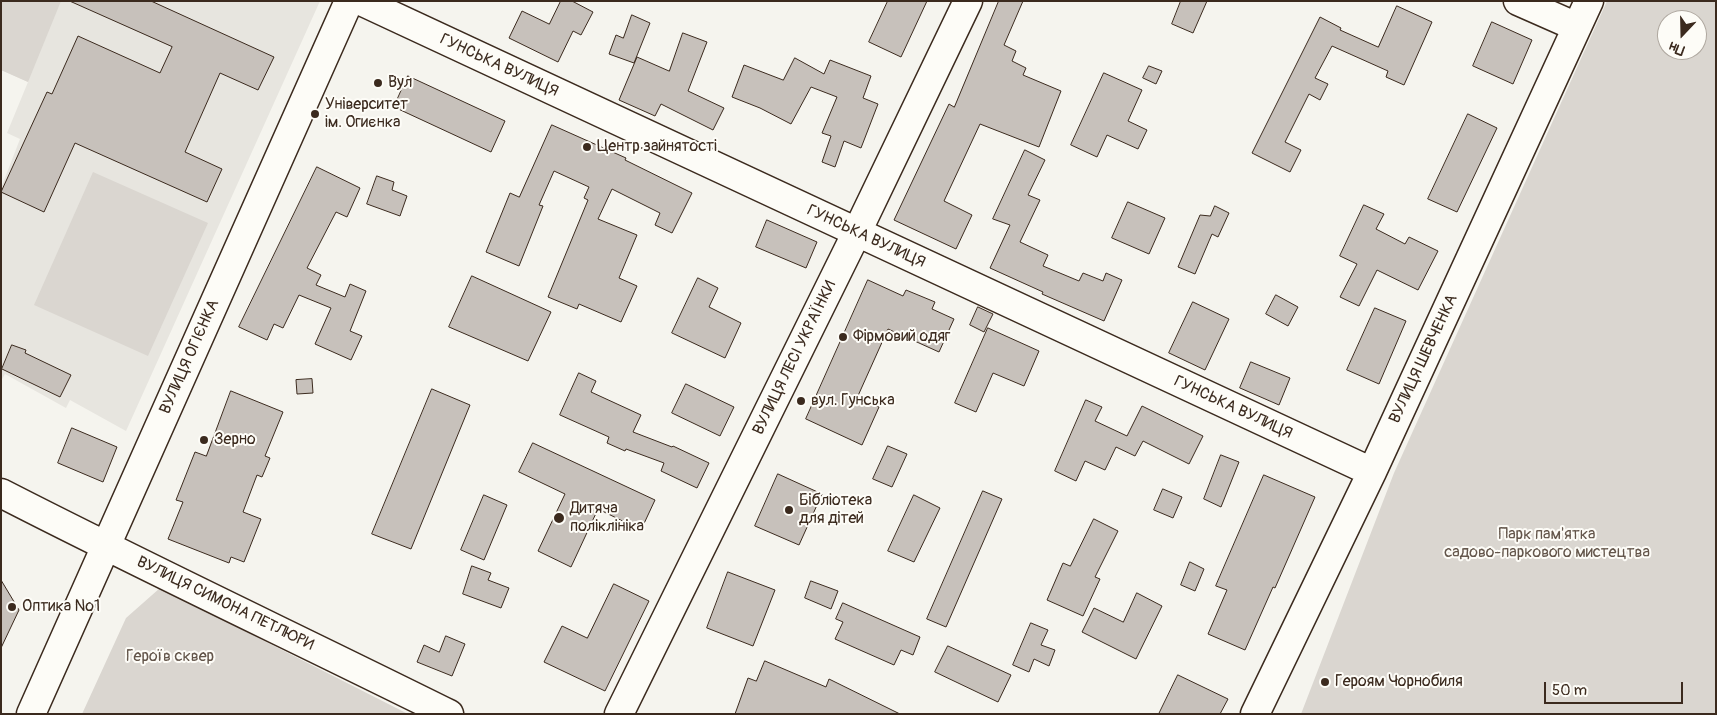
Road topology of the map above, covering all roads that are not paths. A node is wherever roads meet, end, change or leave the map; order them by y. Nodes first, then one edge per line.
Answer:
1 (349, 1) edge
2 (361, 1) edge
3 (968, 1) edge
4 (1518, 1) edge
5 (1588, 1) edge
6 (1576, 27) junction
7 (857, 232) junction
8 (1372, 472) junction
9 (1, 493) edge
10 (106, 547) junction
11 (31, 714) edge
12 (450, 714) edge
13 (619, 714) edge
14 (1255, 714) edge

1 - 10 street, ВУЛИЦЯ ОГІЄНКА
2 - 7 street, ГУНСЬКА ВУЛИЦЯ
3 - 7 street, ВУЛИЦЯ ЛЕСІ УКРАЇНКИ
4 - 6 street
5 - 6 street, ВУЛИЦЯ ШЕВЧЕНКА
6 - 8 street, ВУЛИЦЯ ШЕВЧЕНКА
7 - 8 street, ГУНСЬКА ВУЛИЦЯ
7 - 13 street, ВУЛИЦЯ ЛЕСІ УКРАЇНКИ
8 - 14 street, ВУЛИЦЯ ШЕВЧЕНКА
9 - 10 street, ВУЛИЦЯ СИМОНА ПЕТЛЮРИ
10 - 11 street, ВУЛИЦЯ ОГІЄНКА
10 - 12 street, ВУЛИЦЯ СИМОНА ПЕТЛЮРИ

